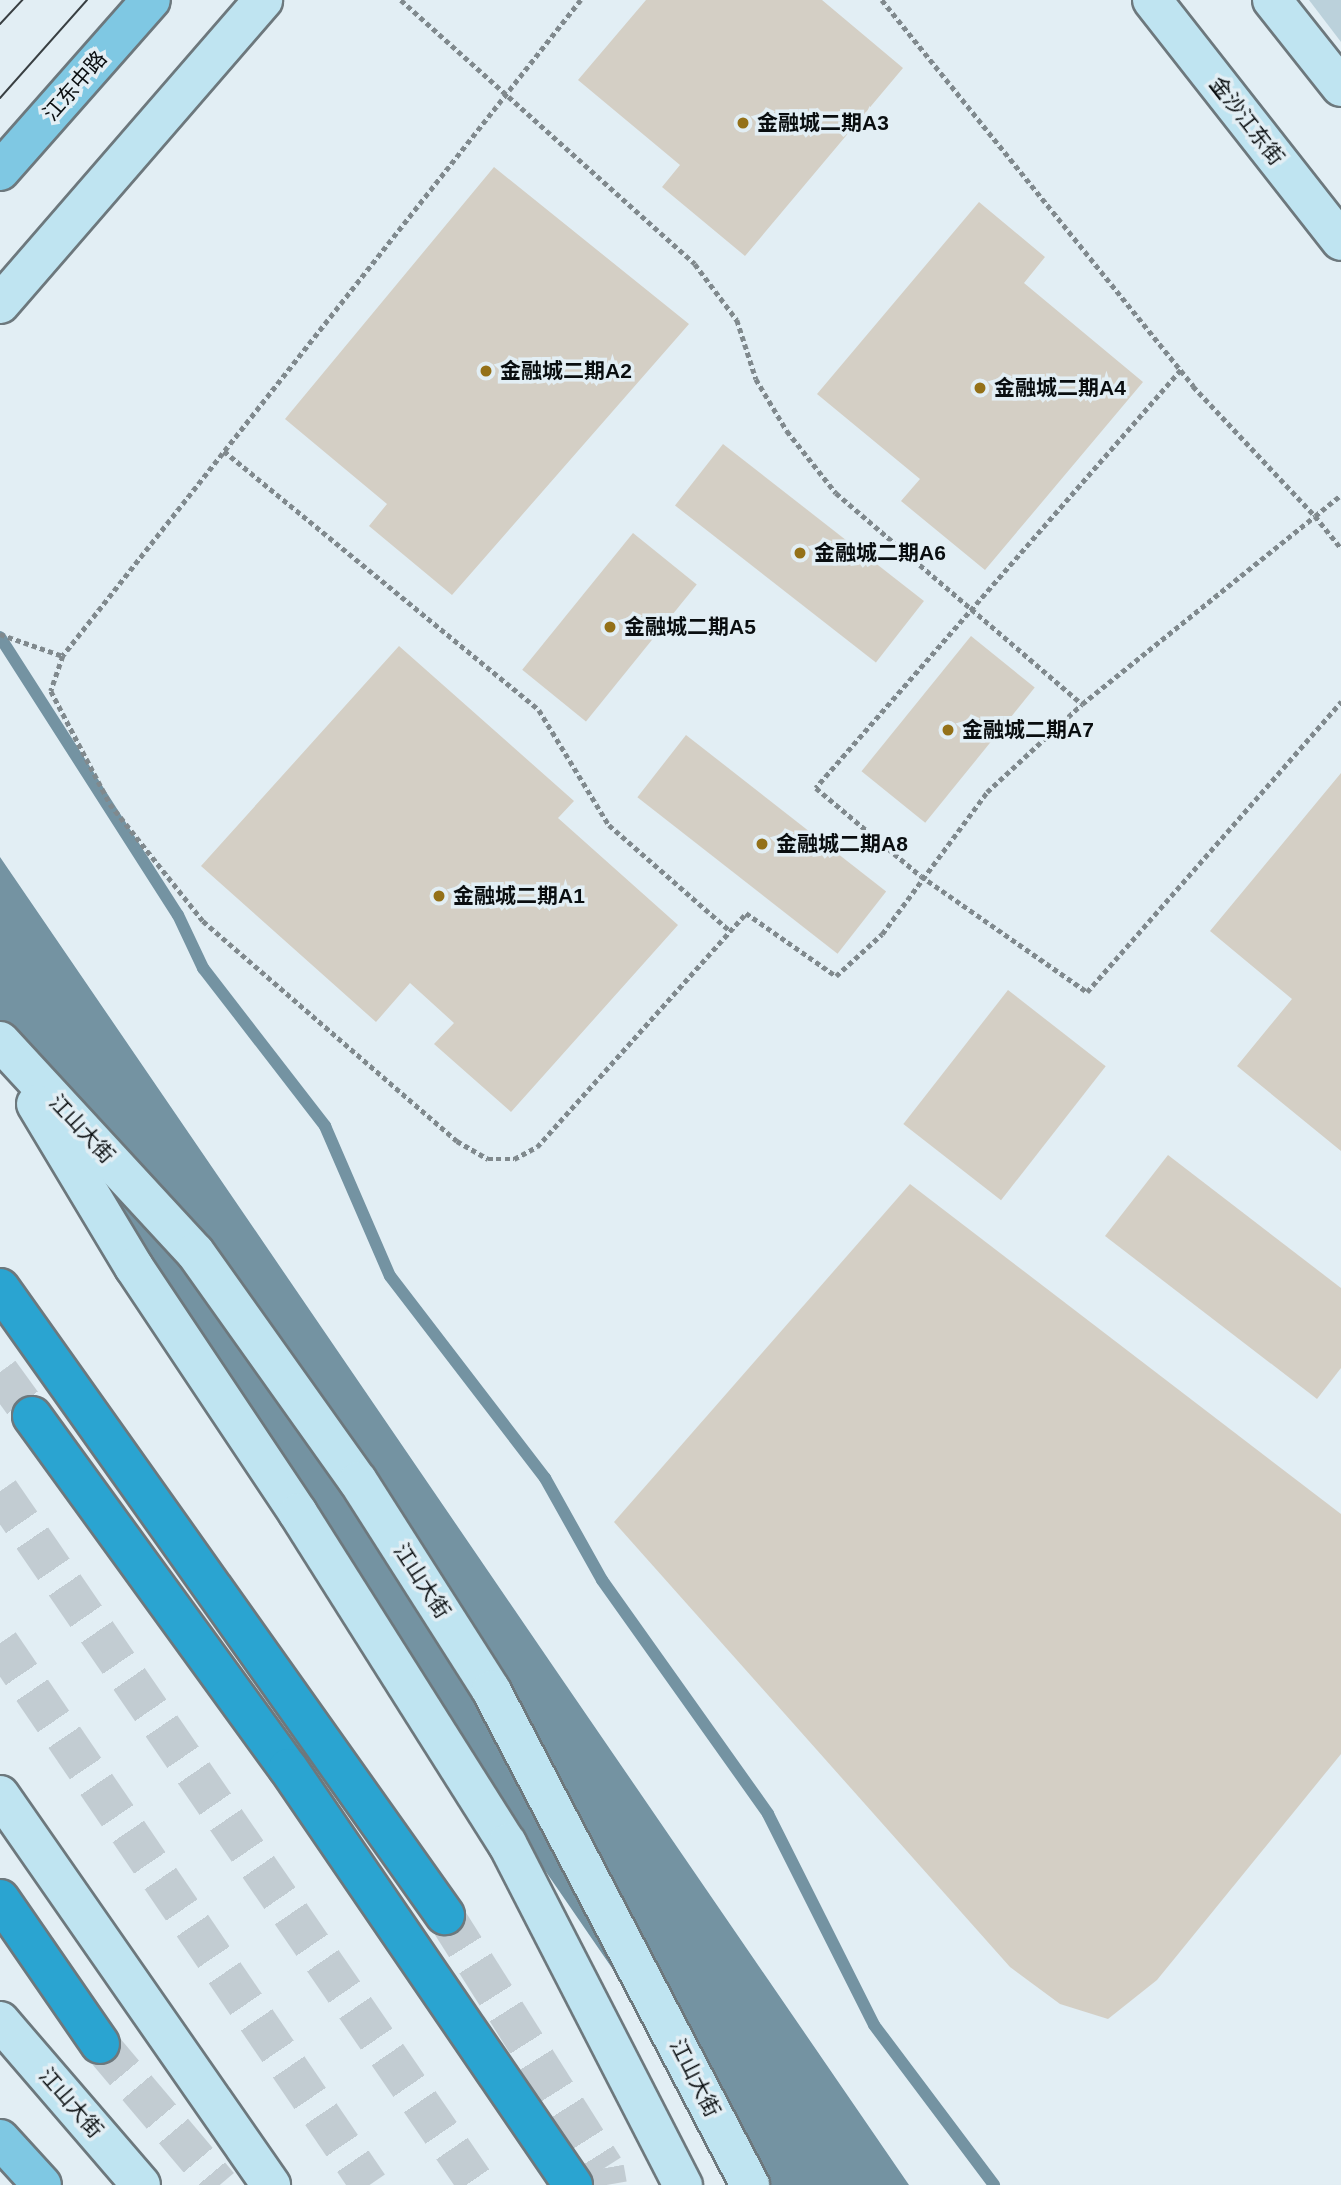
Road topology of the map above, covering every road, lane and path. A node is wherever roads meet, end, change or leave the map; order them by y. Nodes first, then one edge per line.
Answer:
1 (151, 0) edge
2 (263, 0) edge
3 (401, 0) edge
4 (581, 0) edge
5 (882, 0) edge
6 (1152, 0) edge
7 (1272, 0) edge
8 (1341, 87) edge
9 (506, 95) junction
10 (0, 171) edge
11 (1341, 241) edge
12 (0, 304) edge
13 (1181, 370) junction
14 (224, 451) junction
15 (1341, 495) edge
16 (1315, 516) junction
17 (1341, 548) edge
18 (971, 610) junction
19 (0, 634) edge
20 (63, 656) junction
21 (1341, 702) edge
22 (1082, 704) junction
23 (921, 876) junction
24 (730, 931) junction
25 (0, 1042) edge
26 (0, 1288) edge
27 (32, 1416) tunnel mouth
28 (0, 1795) edge
29 (0, 1899) edge
30 (445, 1915) tunnel mouth
31 (0, 2021) edge
32 (100, 2043) tunnel mouth
33 (0, 2138) edge
34 (42, 2185) edge
35 (141, 2185) edge
36 (271, 2185) edge
37 (573, 2185) edge
38 (683, 2185) edge
39 (750, 2185) edge

1 - 10 main road, 江东中路
2 - 12 main road
3 - 9 path
4 - 9 path
5 - 13 path
6 - 11 main road, 金沙江东街
7 - 8 main road
9 - 14 path
9 - 18 path
13 - 16 path
13 - 18 path
14 - 20 path
14 - 24 path
15 - 16 path
16 - 17 path
16 - 22 path
18 - 22 path
18 - 23 path
19 - 20 path
20 - 24 path
21 - 23 path
22 - 23 path
23 - 24 path
25 - 38 main road, 江山大街
25 - 39 main road, 江山大街
26 - 30 highway
27 - 37 highway
28 - 36 main road
29 - 32 highway
31 - 35 main road, 江山大街
33 - 34 main road

